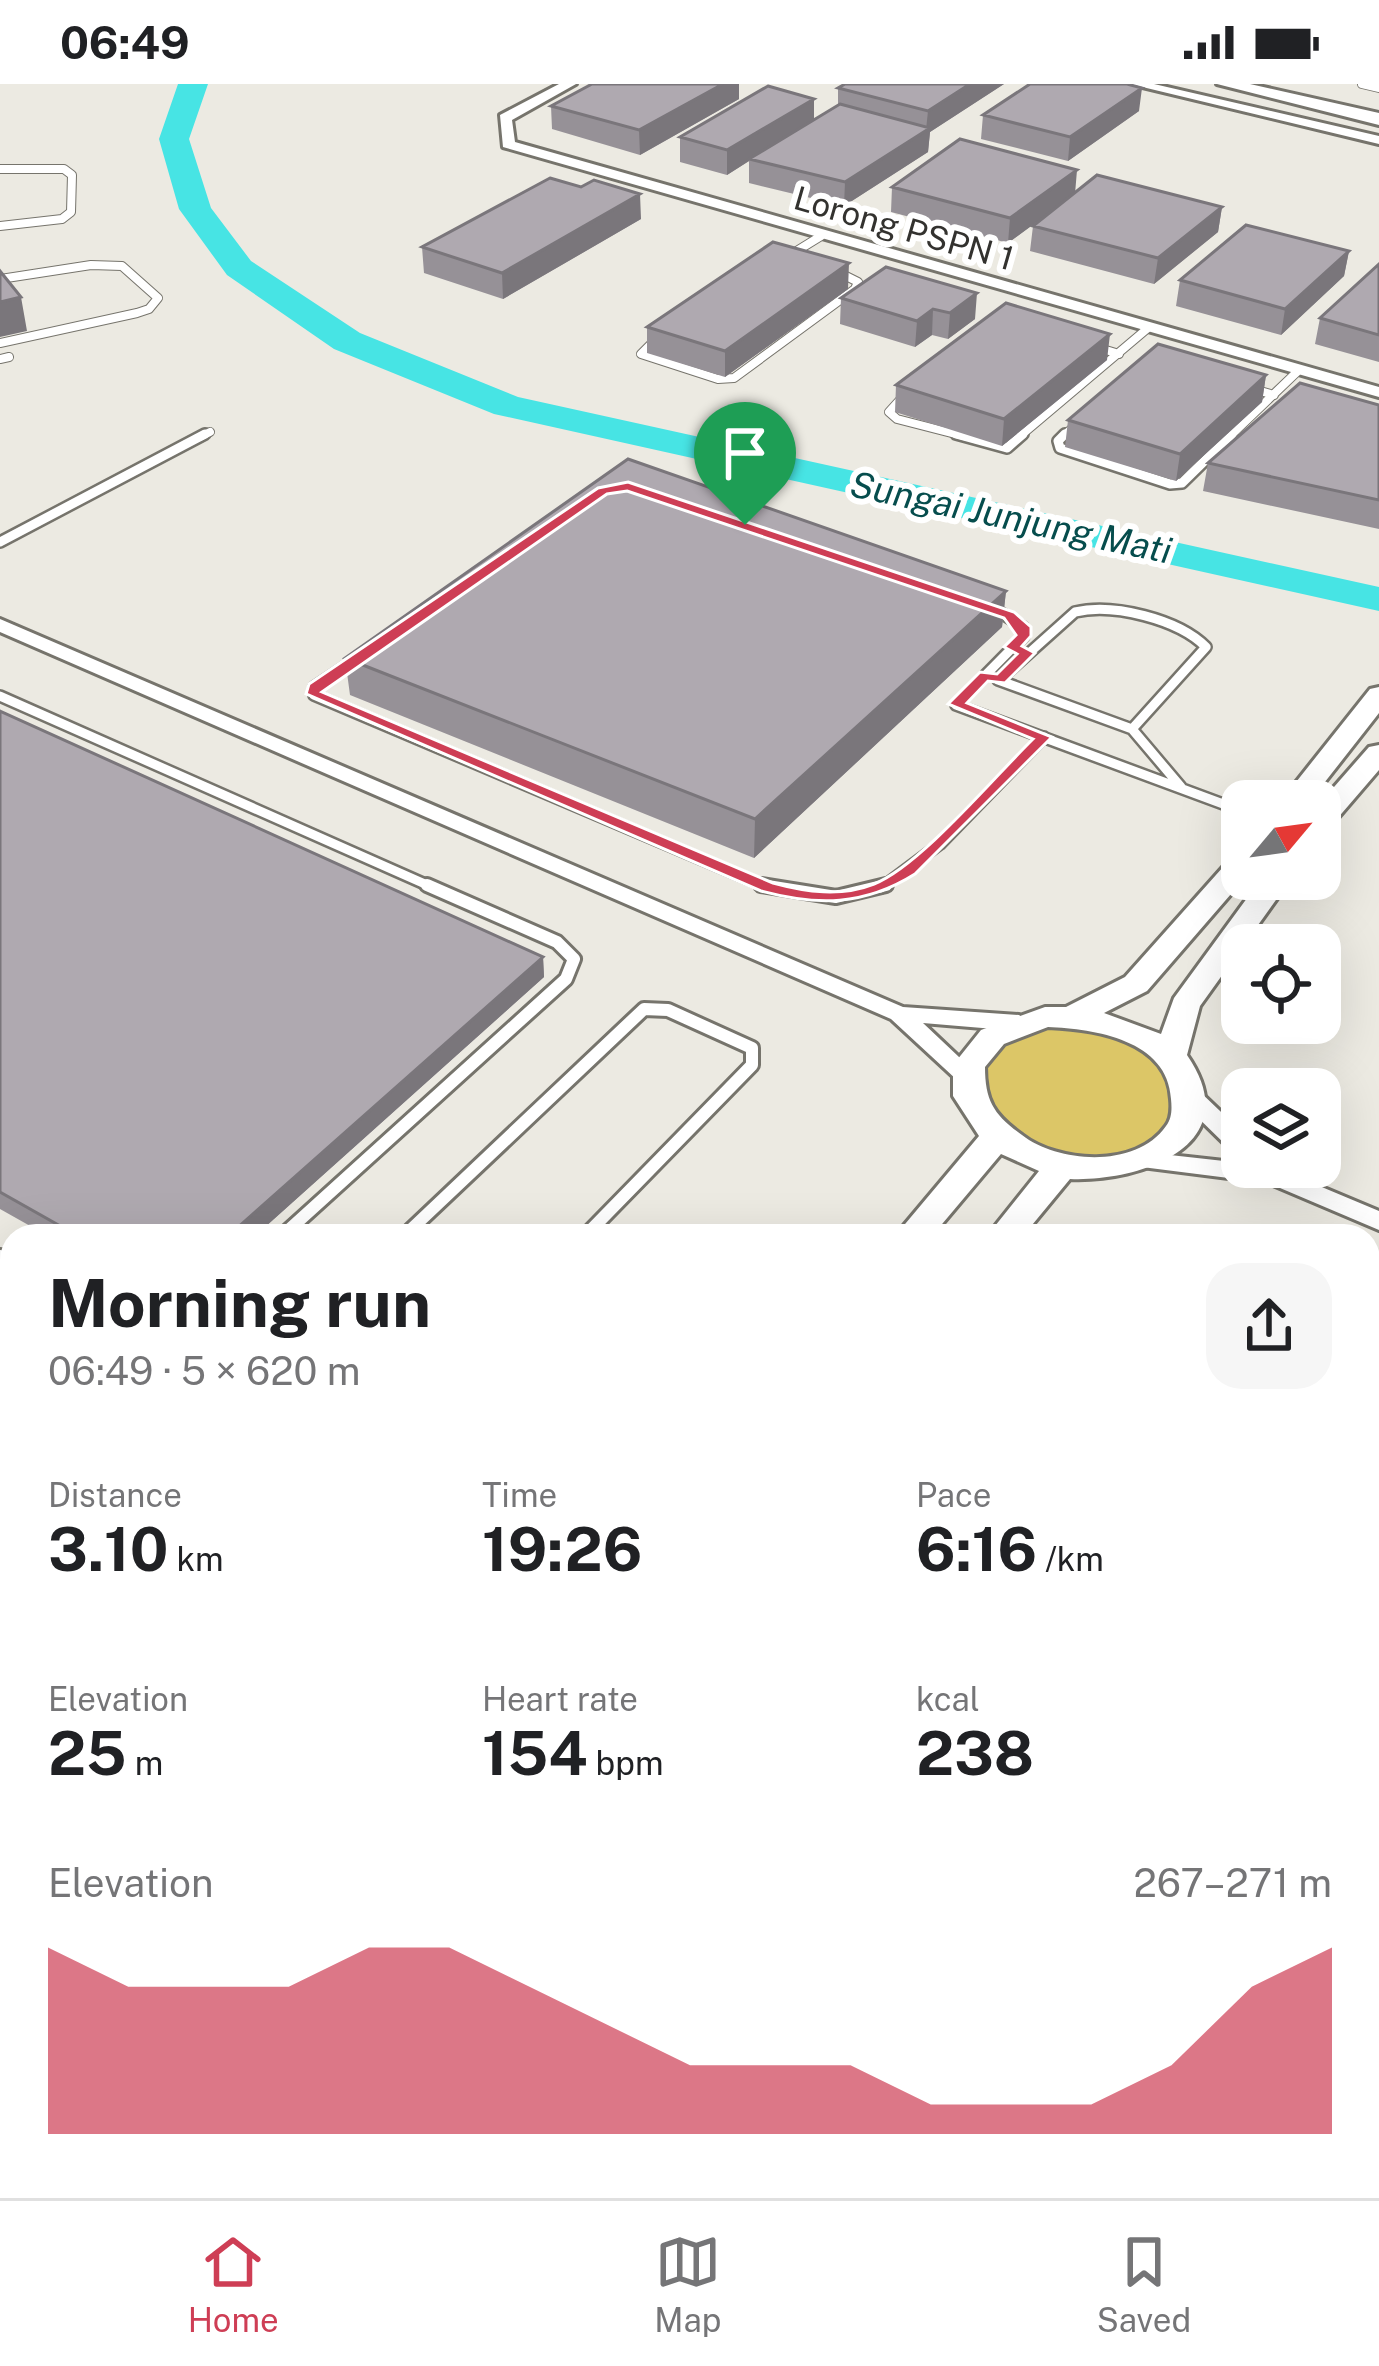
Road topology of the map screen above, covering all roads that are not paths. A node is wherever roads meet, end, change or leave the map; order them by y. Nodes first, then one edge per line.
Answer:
1 (569, 84) edge
2 (1137, 84) edge
3 (1226, 84) edge
4 (1288, 84) edge
5 (1362, 84) edge
6 (1164, 87) edge
7 (1379, 88) edge
8 (1379, 105) edge
9 (1379, 119) edge
10 (1379, 140) edge
11 (0, 169) edge
12 (0, 226) edge
13 (821, 236) junction
14 (790, 257) junction
15 (774, 260) edge
16 (808, 263) edge
17 (827, 269) edge
18 (0, 279) edge
19 (1148, 328) junction
20 (661, 336) edge
21 (1078, 342) edge
22 (0, 343) edge
23 (1119, 354) junction
24 (1299, 370) junction
25 (926, 377) edge
26 (1231, 382) edge
27 (1379, 392) edge
28 (1274, 395) junction
29 (1092, 411) edge
30 (210, 433) dead end
31 (0, 542) edge
32 (977, 601) edge
33 (0, 626) edge
34 (1012, 647) junction
35 (372, 648) edge
36 (1028, 653) junction
37 (985, 675) junction
38 (1000, 680) junction
39 (1379, 695) edge
40 (0, 696) edge
41 (1132, 729) junction
42 (1044, 737) junction
43 (1379, 753) edge
44 (1311, 780) edge
45 (1182, 788) junction
46 (1341, 796) edge
47 (1221, 803) edge
48 (1221, 887) edge
49 (1261, 900) edge
50 (899, 1014) junction
51 (1073, 1017) junction
52 (1019, 1023) junction
53 (1170, 1058) junction
54 (964, 1074) junction
55 (1190, 1095) junction
56 (1221, 1125) edge
57 (995, 1138) junction
58 (1143, 1160) junction
59 (1061, 1167) junction
60 (1221, 1167) edge
61 (1306, 1188) edge
62 (1379, 1221) edge
63 (295, 1224) edge
64 (417, 1224) edge
65 (597, 1224) edge
66 (922, 1224) edge
67 (1014, 1224) edge

1 - 13 street, Lorong PSPN 1
2 - 6 street
3 - 9 street
4 - 8 street
5 - 7 lane
6 - 10 street
11 - 12 lane
13 - 14 lane
13 - 19 street, Lorong PSPN 1
14 - 15 lane
14 - 16 lane
17 - 20 lane
18 - 22 lane
19 - 23 lane
19 - 24 street, Lorong PSPN 1
21 - 23 lane
23 - 25 lane
24 - 27 street, Lorong PSPN 1
24 - 28 lane
26 - 28 lane
28 - 29 lane
30 - 31 lane
32 - 34 lane
33 - 50 street
34 - 36 lane
34 - 37 lane
35 - 42 lane
36 - 38 lane
36 - 41 lane
37 - 38 lane
37 - 42 lane
38 - 41 lane
39 - 44 street
40 - 63 lane
41 - 45 lane
42 - 45 lane
43 - 46 street
45 - 47 lane
48 - 51 street
49 - 53 street
50 - 52 street
50 - 54 street
51 - 52 street
51 - 53 street
52 - 54 street
53 - 55 street
54 - 57 street
55 - 56 street
55 - 58 street
57 - 59 street
57 - 66 street
58 - 59 street
58 - 60 street
59 - 67 street
61 - 62 street
64 - 65 lane

